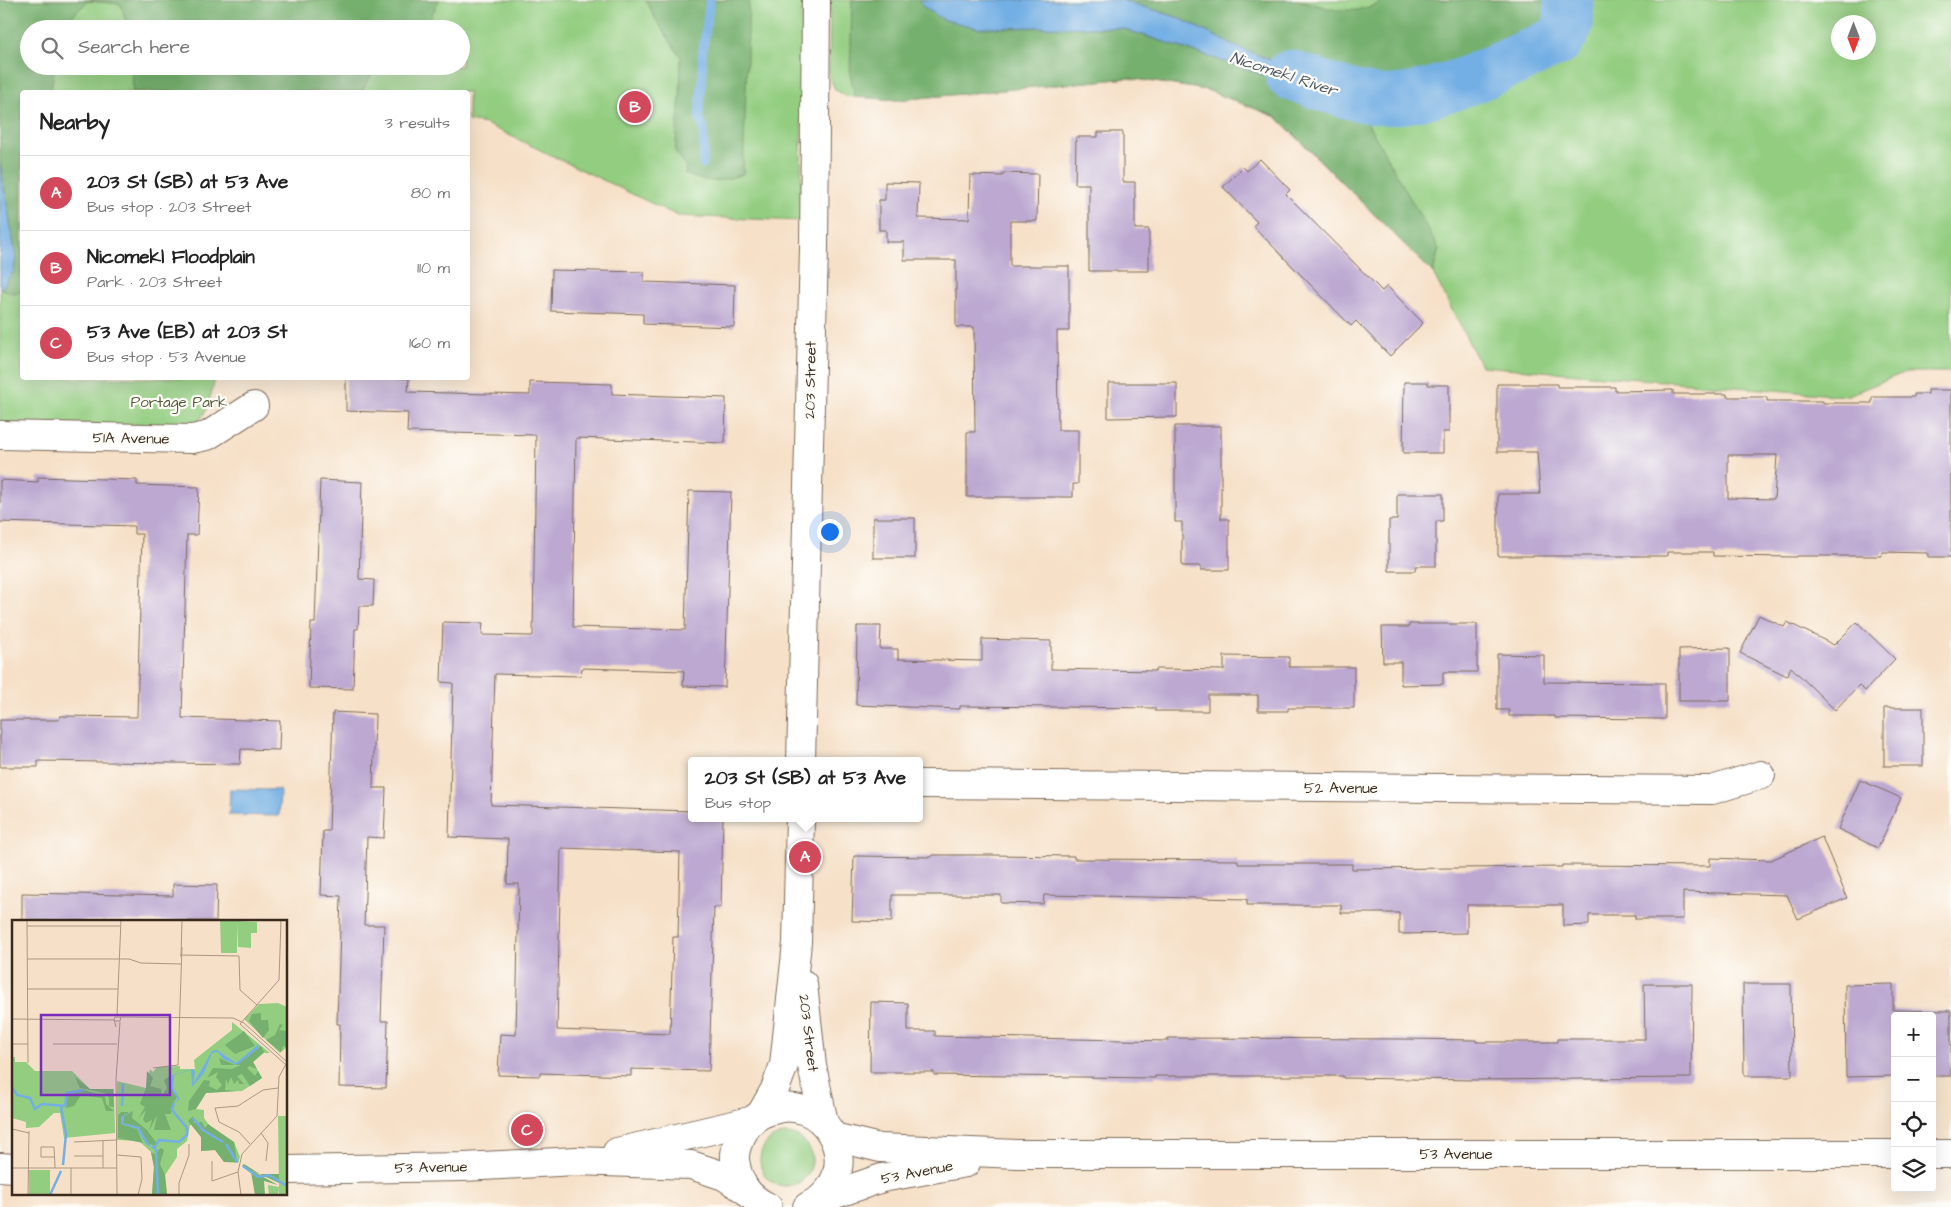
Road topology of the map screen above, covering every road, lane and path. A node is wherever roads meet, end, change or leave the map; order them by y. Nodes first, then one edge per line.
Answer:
1 (816, 0) edge
2 (254, 406) dead end
3 (0, 435) edge
4 (801, 757) edge
5 (1761, 775) dead end
6 (923, 784) edge
7 (800, 822) edge
8 (797, 943) junction
9 (756, 1118) junction
10 (829, 1130) junction
11 (1017, 1154) junction
12 (1891, 1154) edge
13 (1936, 1154) edge
14 (1951, 1154) edge
15 (576, 1161) junction
16 (288, 1170) edge
17 (753, 1199) edge
18 (814, 1203) edge

1 - 4 street, 203 Street
2 - 3 street, 51A Avenue
5 - 6 street, 52 Avenue
7 - 8 street, 203 Street
8 - 9 street, 203 Street
8 - 10 street, 203 Street
9 - 10 street, 53 Avenue
9 - 15 street, 53 Avenue
9 - 17 street, 203 Street
10 - 11 street, 53 Avenue
10 - 18 street, 203 Street
11 - 12 street, 53 Avenue
11 - 18 street, 53 Avenue
13 - 14 street
15 - 16 street, 53 Avenue
15 - 17 street, 53 Avenue

